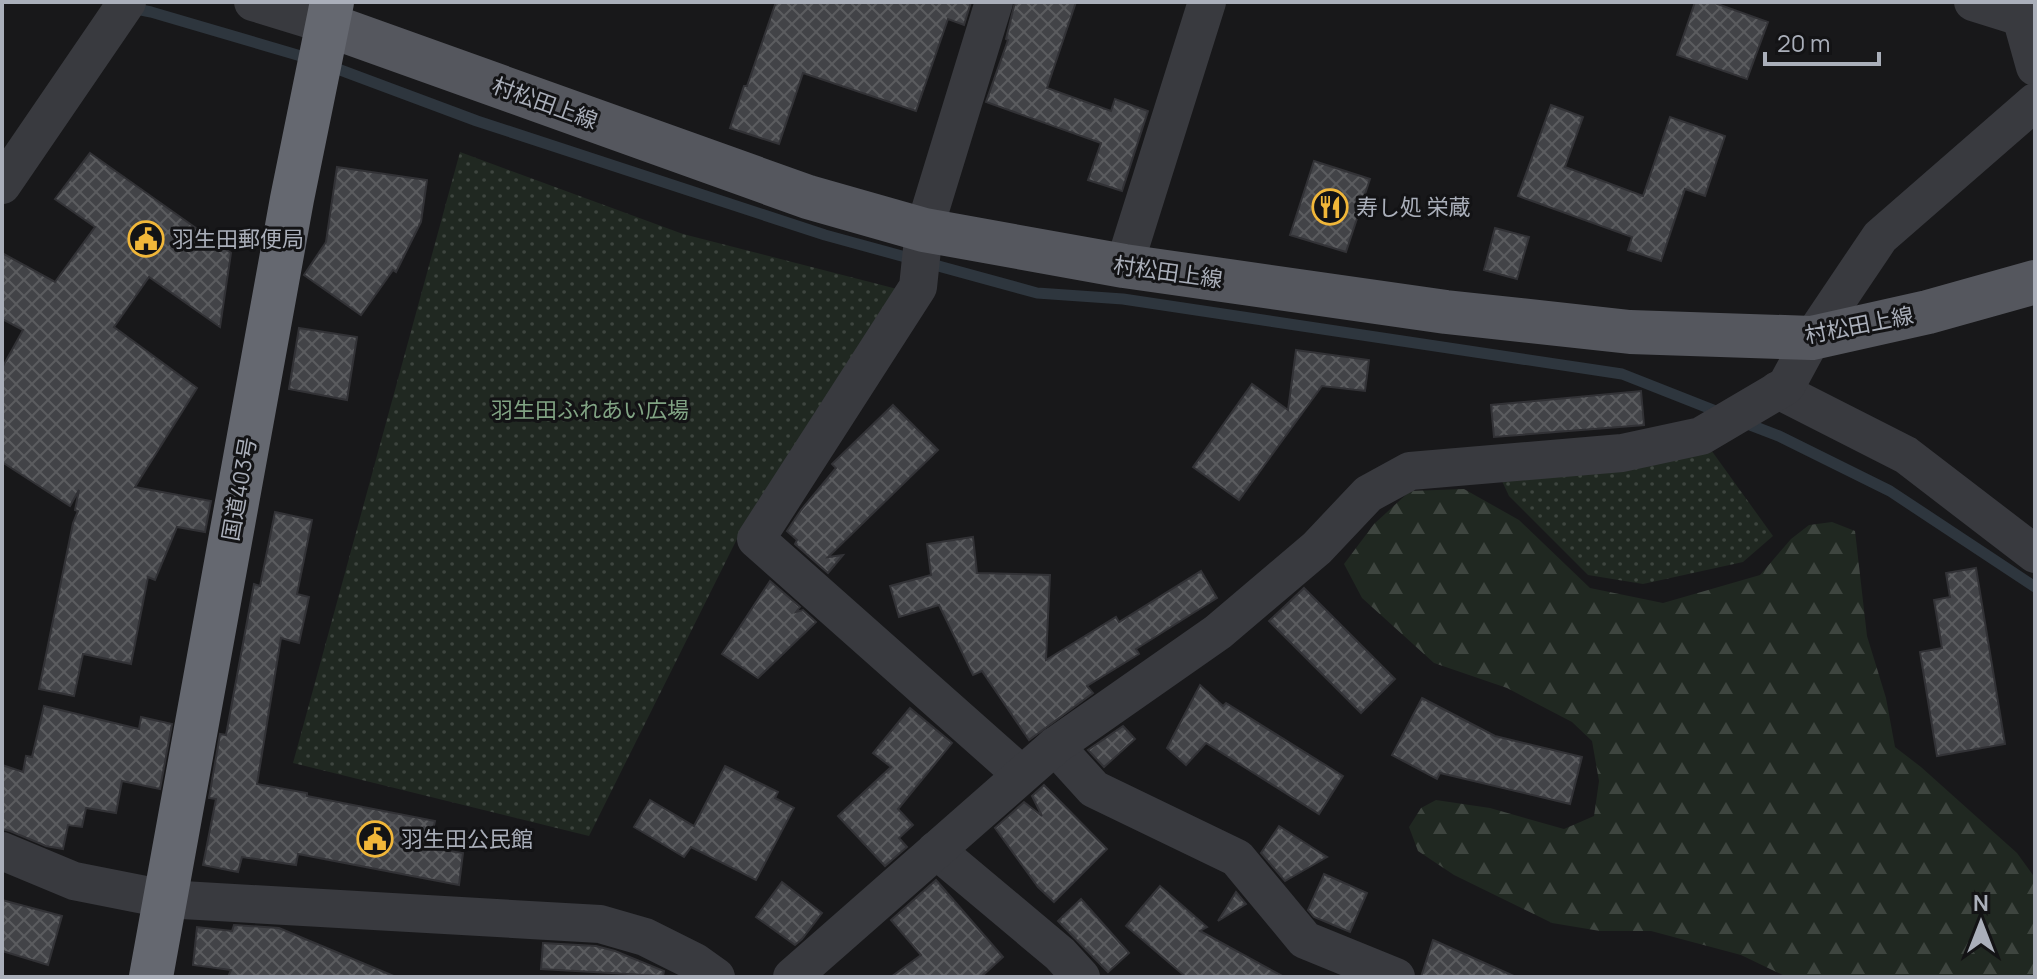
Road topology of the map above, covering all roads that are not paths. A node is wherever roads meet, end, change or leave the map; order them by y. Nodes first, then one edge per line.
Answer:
1 (127, 2) edge
2 (253, 2) edge
3 (994, 2) edge
4 (1207, 2) edge
5 (1973, 2) edge
6 (330, 14) edge
7 (2035, 67) edge
8 (2035, 102) edge
9 (2, 185) edge
10 (924, 230) junction
11 (1124, 266) junction
12 (2035, 282) edge
13 (1812, 338) junction
14 (1778, 390) junction
15 (2035, 554) edge
16 (1055, 746) junction
17 (1021, 774) junction
18 (936, 850) junction
19 (2, 851) edge
20 (165, 899) junction
21 (151, 977) edge
22 (716, 977) edge
23 (792, 977) edge
24 (1081, 977) edge
25 (1396, 977) edge

1 - 9 street
2 - 6 street
3 - 10 street
4 - 11 street
5 - 7 street
6 - 10 main road, 村松田上線
6 - 20 highway, 国道403号
8 - 13 street
10 - 11 main road, 村松田上線
10 - 17 street
11 - 13 main road, 村松田上線
12 - 13 main road, 村松田上線
13 - 14 street
14 - 15 street
14 - 16 street
16 - 17 street
16 - 25 street
17 - 18 street
18 - 23 street
18 - 24 street
19 - 20 street
20 - 21 highway, 国道403号
20 - 22 street

